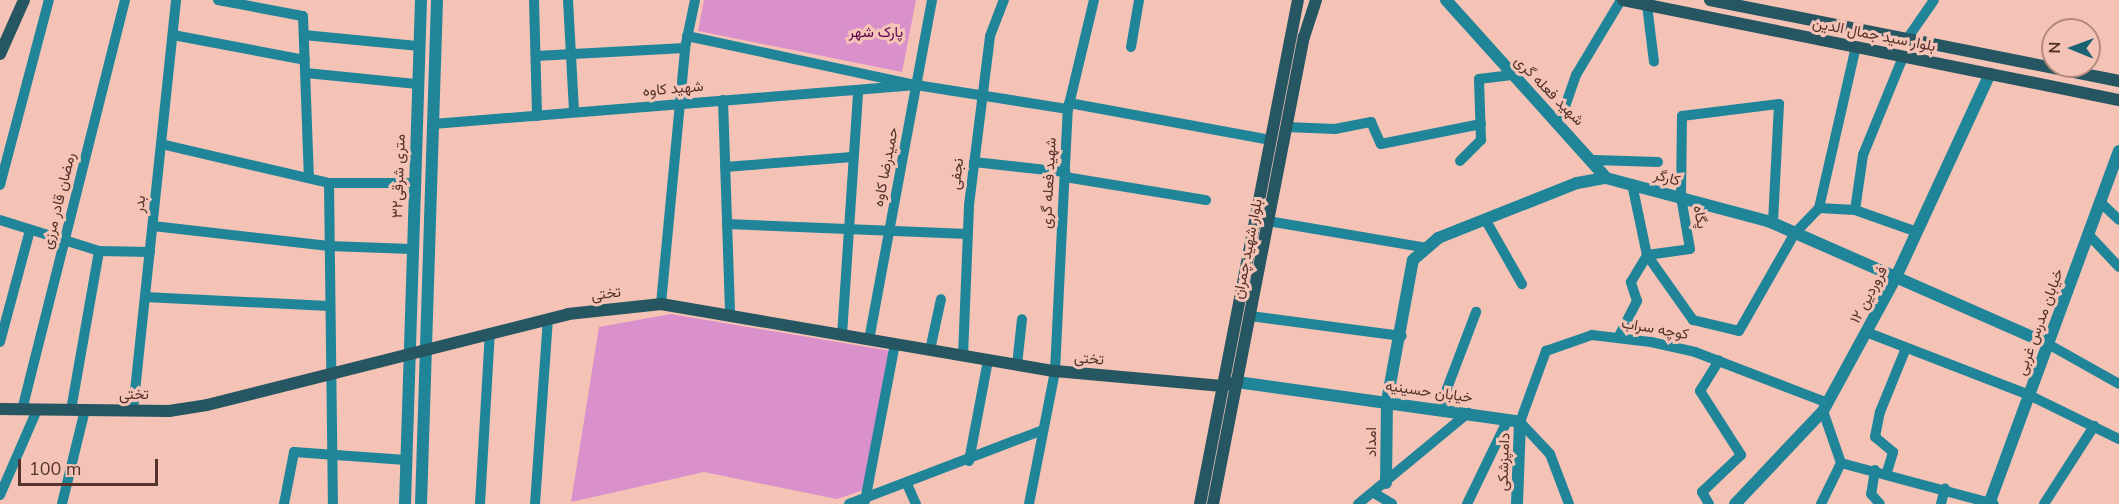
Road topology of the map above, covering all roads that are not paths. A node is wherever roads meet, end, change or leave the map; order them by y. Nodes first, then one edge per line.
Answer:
1 (24, 0) edge
2 (49, 0) edge
3 (125, 0) edge
4 (176, 0) edge
5 (218, 0) edge
6 (421, 0) edge
7 (437, 0) edge
8 (534, 0) edge
9 (568, 0) edge
10 (695, 0) edge
11 (932, 0) edge
12 (1004, 0) edge
13 (1094, 0) edge
14 (1139, 0) edge
15 (1298, 0) edge
16 (1316, 0) edge
17 (1446, 0) edge
18 (1622, 0) edge
19 (1710, 0) edge
20 (1934, 0) edge
21 (1647, 5) junction
22 (1811, 20) junction
23 (173, 35) junction
24 (304, 35) junction
25 (687, 36) junction
26 (1807, 37) junction
27 (1907, 39) junction
28 (419, 46) junction
29 (1131, 47) dead end
30 (1856, 47) junction
31 (685, 48) junction
32 (0, 54) edge
33 (571, 54) junction
34 (536, 56) junction
35 (1903, 57) junction
36 (305, 60) junction
37 (1654, 62) dead end
38 (306, 73) junction
39 (1990, 74) junction
40 (1514, 75) junction
41 (2119, 81) edge
42 (417, 84) junction
43 (916, 85) junction
44 (858, 91) junction
45 (982, 94) junction
46 (723, 100) junction
47 (2119, 100) edge
48 (680, 104) junction
49 (1068, 106) junction
50 (574, 112) junction
51 (537, 116) junction
52 (1560, 122) junction
53 (432, 124) junction
54 (1481, 124) junction
55 (1286, 127) junction
56 (1271, 140) junction
57 (161, 144) junction
58 (2119, 151) edge
59 (853, 157) junction
60 (1594, 160) junction
61 (1460, 161) dead end
62 (974, 162) junction
63 (1658, 162) dead end
64 (725, 167) junction
65 (1065, 175) junction
66 (309, 177) junction
67 (1606, 178) junction
68 (329, 183) junction
69 (414, 183) junction
70 (1632, 184) junction
71 (0, 185) edge
72 (1681, 197) junction
73 (1206, 200) dead end
74 (2100, 202) junction
75 (1819, 208) junction
76 (1855, 210) junction
77 (1485, 219) junction
78 (0, 220) edge
79 (2119, 220) edge
80 (1268, 221) junction
81 (1773, 223) junction
82 (727, 224) junction
83 (153, 226) junction
84 (847, 228) junction
85 (30, 230) junction
86 (890, 230) junction
87 (1917, 232) junction
88 (1795, 233) junction
89 (968, 234) junction
90 (2088, 234) junction
91 (64, 241) junction
92 (329, 246) junction
93 (1427, 248) junction
94 (411, 249) junction
95 (99, 251) junction
96 (150, 252) junction
97 (1647, 255) junction
98 (2119, 267) edge
99 (1896, 278) junction
100 (1522, 284) dead end
101 (145, 297) junction
102 (941, 299) dead end
103 (661, 304) junction
104 (329, 306) junction
105 (1476, 312) dead end
106 (730, 316) junction
107 (1250, 316) junction
108 (548, 319) junction
109 (1022, 319) dead end
110 (1866, 332) junction
111 (490, 333) junction
112 (842, 335) junction
113 (1402, 336) junction
114 (1618, 338) junction
115 (869, 339) junction
116 (0, 342) edge
117 (895, 344) junction
118 (2048, 344) junction
119 (425, 348) junction
120 (1906, 348) junction
121 (930, 350) junction
122 (407, 353) junction
123 (963, 356) junction
124 (988, 360) junction
125 (1719, 361) junction
126 (1017, 365) junction
127 (332, 371) junction
128 (1055, 371) junction
129 (1237, 382) junction
130 (2119, 384) edge
131 (1222, 386) junction
132 (2029, 395) junction
133 (1387, 400) junction
134 (1440, 407) junction
135 (1825, 407) junction
136 (0, 409) edge
137 (22, 410) junction
138 (37, 410) junction
139 (71, 410) junction
140 (85, 410) junction
141 (133, 410) junction
142 (1468, 413) junction
143 (1514, 421) junction
144 (2094, 426) junction
145 (1044, 430) junction
146 (2119, 439) edge
147 (334, 454) junction
148 (405, 460) junction
149 (969, 461) junction
150 (1840, 463) junction
151 (1875, 470) junction
152 (1887, 472) junction
153 (1386, 483) junction
154 (907, 484) junction
155 (1946, 488) junction
156 (1374, 492) junction
157 (0, 495) edge
158 (865, 500) edge
159 (1991, 503) edge
160 (62, 504) edge
161 (284, 504) edge
162 (333, 504) edge
163 (405, 504) edge
164 (421, 504) edge
165 (480, 504) edge
166 (535, 504) edge
167 (849, 504) edge
168 (916, 504) edge
169 (1029, 504) edge
170 (1200, 504) edge
171 (1213, 504) edge
172 (1358, 504) edge
173 (1392, 504) edge
174 (1467, 504) edge
175 (1517, 504) edge
176 (1569, 504) edge
177 (1709, 504) edge
178 (1735, 504) edge
179 (1821, 504) edge
180 (1880, 504) edge
181 (1941, 504) edge
182 (2044, 504) edge

1 - 32 main road
2 - 71 street
3 - 91 street, رمضان قادر مرزی
4 - 23 street, بدر
5 - 24 street
6 - 28 street, متری شرقی۳۲
7 - 53 street
8 - 34 street
9 - 33 street
10 - 25 street
11 - 43 street, حمیدرضا کاوه
12 - 45 street, نجفی
13 - 49 street, شهید فعله گری
14 - 29 street
15 - 56 main road, بلوار شهید چمران
16 - 55 main road, بلوار شهید چمران
17 - 40 street, شهید فعله گری
18 - 21 main road, بلوار سید جمال الدین
18 - 52 street
19 - 22 main road, بلوار سید جمال الدین
20 - 27 street
21 - 26 main road, بلوار سید جمال الدین
21 - 37 street
22 - 26 main road
22 - 27 main road, بلوار سید جمال الدین
23 - 36 street
23 - 57 street, بدر
24 - 28 street
24 - 36 street
25 - 31 street
25 - 43 street
26 - 30 main road, بلوار سید جمال الدین
27 - 41 main road, بلوار سید جمال الدین
28 - 42 street, متری شرقی۳۲
30 - 35 main road, بلوار سید جمال الدین
30 - 75 street
31 - 33 street
31 - 48 street
33 - 34 street
33 - 50 street
34 - 51 street
35 - 39 main road, بلوار سید جمال الدین
35 - 76 street
36 - 38 street
38 - 42 street
38 - 66 street
39 - 47 main road, بلوار سید جمال الدین
39 - 87 street, ۱۲ فروردین
40 - 52 street, شهید فعله گری
40 - 54 street
42 - 69 street, متری شرقی۳۲
43 - 44 street, شهید کاوه
43 - 45 street
43 - 86 street, حمیدرضا کاوه
44 - 46 street, شهید کاوه
44 - 59 street
45 - 49 street
45 - 62 street, نجفی
46 - 48 street, شهید کاوه
46 - 64 street
48 - 50 street, شهید کاوه
48 - 103 street
49 - 56 street
49 - 65 street, شهید فعله گری
50 - 51 street, شهید کاوه
51 - 53 street, شهید کاوه
52 - 60 street, شهید فعله گری
53 - 119 street
54 - 55 street
54 - 61 street
55 - 80 main road, بلوار شهید چمران
56 - 131 main road, بلوار شهید چمران
57 - 66 street
57 - 83 street, بدر
58 - 74 street, خیابان مدرس غربی
59 - 64 street
59 - 84 street
60 - 63 street
60 - 67 street, شهید فعله گری
62 - 65 street
62 - 89 street, نجفی
64 - 82 street
65 - 73 street
65 - 128 street, شهید فعله گری
66 - 68 street
67 - 70 street, کارگر
67 - 77 street
68 - 69 street
68 - 92 street
69 - 94 street, متری شرقی۳۲
70 - 72 street, کارگر
70 - 97 street
72 - 81 street, کارگر
72 - 81 street, پگاه
72 - 97 street, پگاه
74 - 79 street
74 - 90 street, خیابان مدرس غربی
75 - 76 street
75 - 88 street
76 - 87 street
77 - 93 street
77 - 100 street
78 - 85 street
80 - 93 street
80 - 107 main road, بلوار شهید چمران
81 - 88 street, کارگر
82 - 84 street
82 - 106 street
83 - 92 street
83 - 96 street, بدر
84 - 86 street
84 - 112 street
85 - 91 street
85 - 116 street
86 - 89 street
86 - 115 street, حمیدرضا کاوه
87 - 99 street, ۱۲ فروردین
88 - 97 street
88 - 99 street, کارگر
89 - 123 street, نجفی
90 - 98 street
90 - 118 street, خیابان مدرس غربی
91 - 95 street
91 - 137 street, رمضان قادر مرزی
92 - 94 street
92 - 104 street
93 - 113 street
94 - 122 street, متری شرقی۳۲
95 - 96 street
95 - 139 street
96 - 101 street, بدر
97 - 114 street
99 - 110 street, ۱۲ فروردین
99 - 118 street, کارگر
101 - 104 street
101 - 141 street, بدر
102 - 121 street
103 - 106 main road, تختی
103 - 108 main road, تختی
104 - 127 street
105 - 134 street
106 - 112 main road, تختی
107 - 113 street
107 - 129 main road, بلوار شهید چمران
108 - 111 main road, تختی
108 - 166 street
109 - 126 street
110 - 120 street
110 - 135 street, ۱۲ فروردین
111 - 119 main road, تختی
111 - 165 street
112 - 115 main road, تختی
113 - 133 street
114 - 125 street, کوچه سراب
114 - 143 street, کوچه سراب
115 - 117 main road, تختی
117 - 121 main road, تختی
117 - 158 street
118 - 130 street
118 - 132 street, خیابان مدرس غربی
119 - 122 main road, تختی
119 - 164 street
120 - 132 street
120 - 152 street
121 - 123 main road, تختی
122 - 127 main road, تختی
122 - 148 street, متری شرقی۳۲
123 - 124 main road, تختی
124 - 126 main road, تختی
124 - 149 street
125 - 135 street, کوچه سراب
125 - 177 street
126 - 128 main road, تختی
127 - 141 main road, تختی
127 - 147 street
128 - 131 main road, تختی
128 - 145 street, شهید فعله گری
129 - 131 main road
129 - 133 street, خیابان حسینیه
129 - 171 main road, بلوار شهید چمران
131 - 170 main road, بلوار شهید چمران
132 - 144 street
132 - 159 street, خیابان مدرس غربی
133 - 134 street, خیابان حسینیه
133 - 153 street, امداد
134 - 142 street, خیابان حسینیه
135 - 150 street
135 - 178 street, ۱۲ فروردین
136 - 137 main road, تختی
137 - 138 main road, تختی
138 - 139 main road, تختی
138 - 157 street
139 - 140 main road, تختی
140 - 141 main road, تختی
140 - 160 street
142 - 143 street, خیابان حسینیه
142 - 153 street
143 - 174 street, کوچه سراب
143 - 175 street, دامپزشکی
143 - 176 street
144 - 146 street
144 - 182 street
145 - 149 street
145 - 169 street, شهید فعله گری
147 - 148 street
147 - 161 street
147 - 162 street
148 - 163 street, متری شرقی۳۲
149 - 154 street
150 - 151 street
150 - 179 street
151 - 152 street
151 - 180 street
152 - 155 street
153 - 156 street
154 - 158 street
154 - 168 street
155 - 159 street
155 - 181 street
156 - 172 street
156 - 173 street
158 - 167 street

